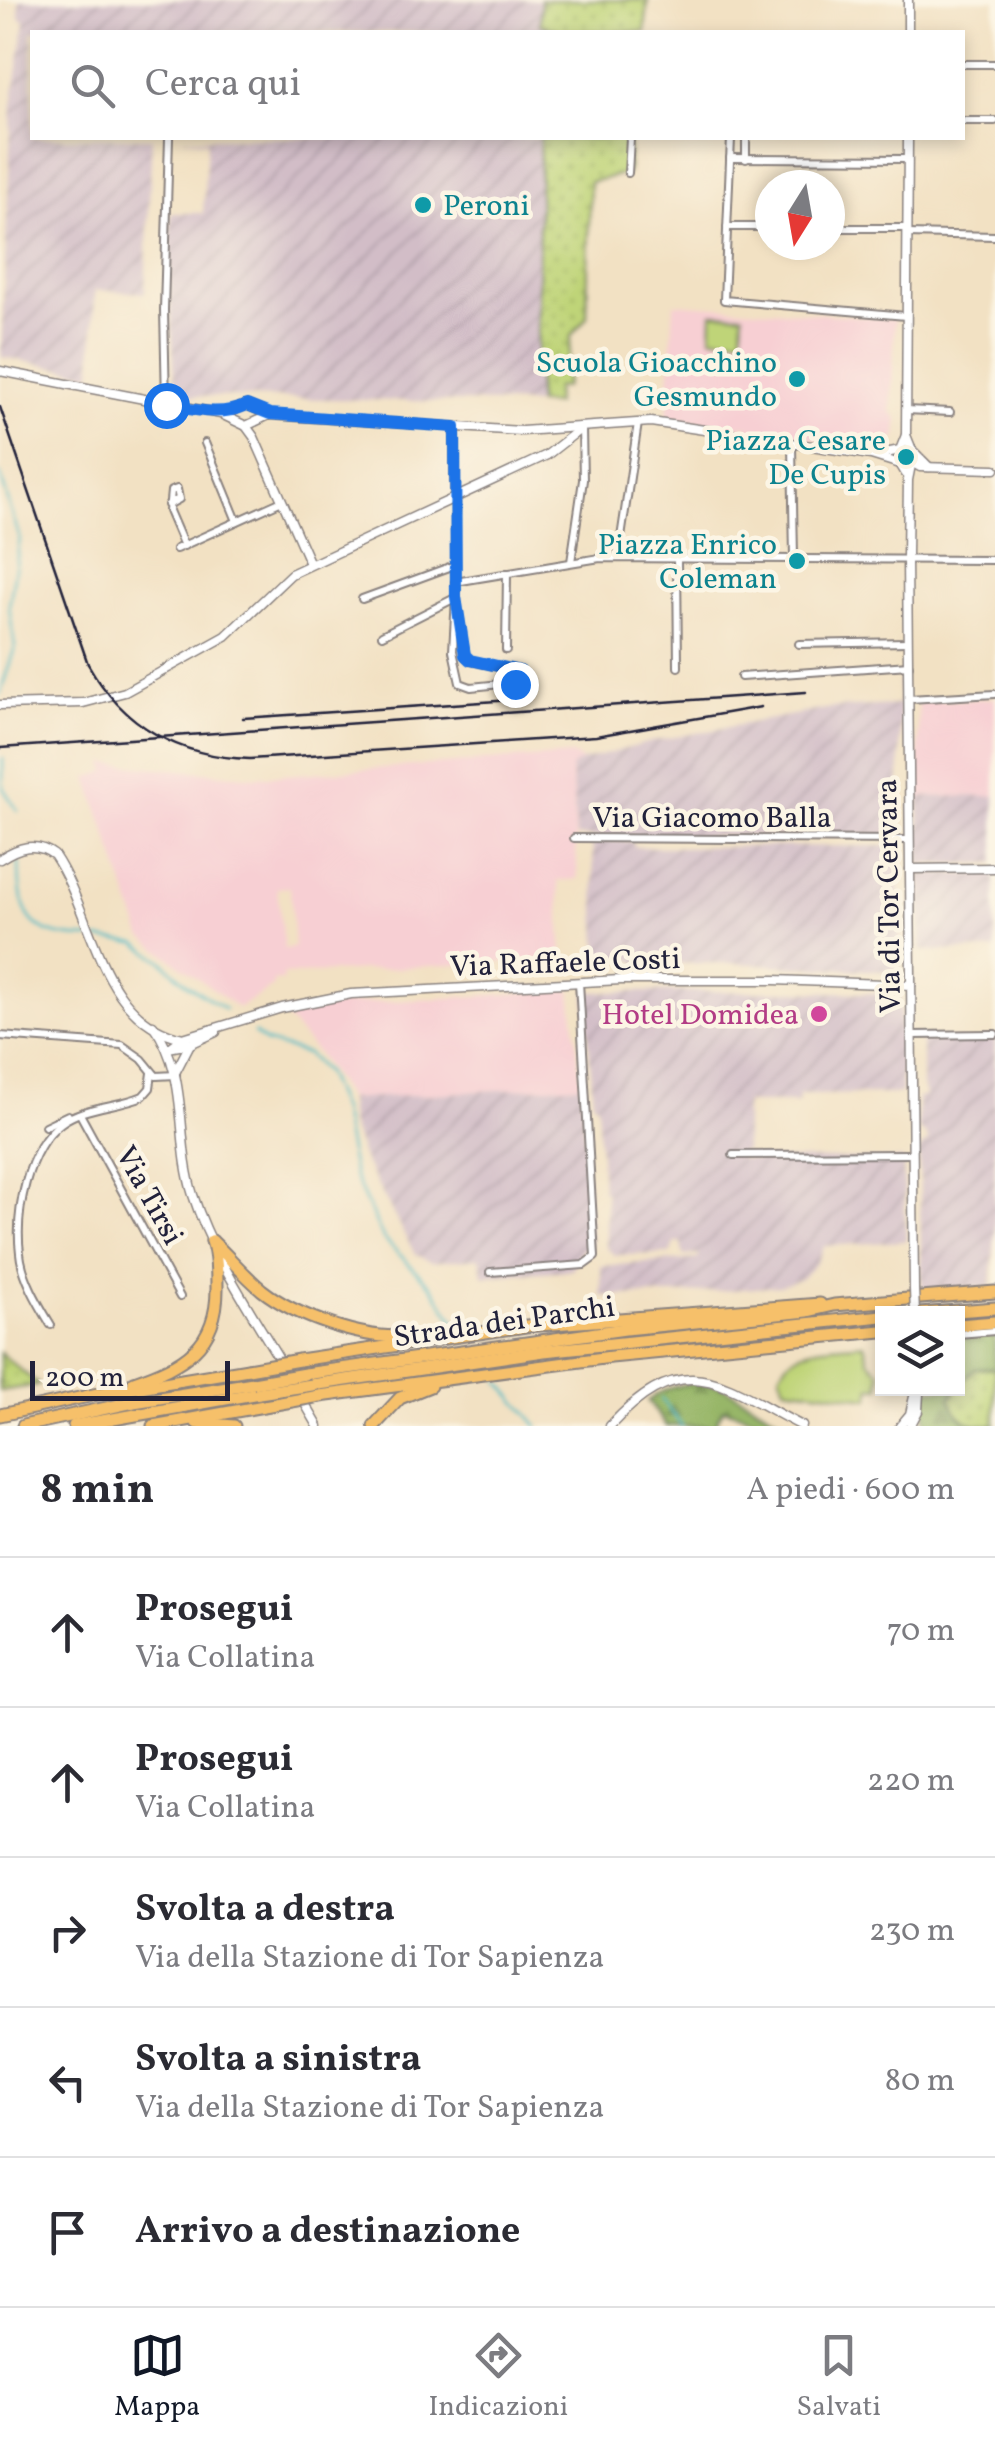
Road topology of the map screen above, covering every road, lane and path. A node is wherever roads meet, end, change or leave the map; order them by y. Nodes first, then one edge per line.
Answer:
1 (908, 0) edge
2 (908, 30) edge
3 (965, 64) edge
4 (995, 64) edge
5 (965, 121) edge
6 (995, 121) edge
7 (168, 140) edge
8 (630, 140) edge
9 (731, 140) edge
10 (746, 140) edge
11 (908, 140) edge
12 (730, 158) junction
13 (746, 159) junction
14 (908, 159) junction
15 (628, 173) dead end
16 (728, 227) junction
17 (755, 228) edge
18 (845, 229) edge
19 (907, 231) junction
20 (995, 236) edge
21 (906, 316) junction
22 (0, 371) edge
23 (166, 405) junction
24 (257, 409) junction
25 (906, 410) junction
26 (238, 411) junction
27 (950, 412) dead end
28 (221, 414) junction
29 (270, 414) junction
30 (638, 422) junction
31 (250, 423) junction
32 (455, 427) junction
33 (582, 428) junction
34 (906, 435) junction
35 (205, 443) dead end
36 (792, 445) junction
37 (900, 450) junction
38 (871, 455) junction
39 (908, 460) junction
40 (995, 469) edge
41 (455, 496) junction
42 (282, 501) junction
43 (168, 505) dead end
44 (237, 521) junction
45 (618, 558) junction
46 (677, 558) junction
47 (907, 558) junction
48 (794, 559) junction
49 (995, 560) edge
50 (570, 562) junction
51 (310, 564) junction
52 (455, 565) junction
53 (507, 573) junction
54 (455, 582) junction
55 (456, 597) junction
56 (362, 599) dead end
57 (382, 635) dead end
58 (908, 642) junction
59 (798, 644) dead end
60 (506, 650) dead end
61 (908, 666) junction
62 (678, 667) dead end
63 (740, 677) dead end
64 (995, 694) edge
65 (909, 699) junction
66 (0, 705) edge
67 (574, 838) dead end
68 (910, 840) junction
69 (0, 859) edge
70 (995, 868) edge
71 (910, 869) junction
72 (579, 982) junction
73 (912, 985) junction
74 (153, 1025) junction
75 (995, 1034) edge
76 (912, 1035) junction
77 (0, 1036) edge
78 (187, 1041) junction
79 (168, 1048) junction
80 (176, 1072) junction
81 (152, 1073) junction
82 (163, 1078) junction
83 (150, 1088) junction
84 (77, 1114) junction
85 (45, 1126) dead end
86 (733, 1154) dead end
87 (913, 1154) junction
88 (212, 1241) junction
89 (490, 1272) dead end
90 (995, 1292) edge
91 (180, 1297) dead end
92 (834, 1305) junction
93 (917, 1306) edge
94 (995, 1308) edge
95 (965, 1310) edge
96 (875, 1317) edge
97 (995, 1322) edge
98 (965, 1324) edge
99 (51, 1325) dead end
100 (526, 1326) junction
101 (995, 1330) edge
102 (875, 1332) edge
103 (965, 1333) edge
104 (549, 1364) junction
105 (312, 1385) junction
106 (98, 1394) junction
107 (258, 1394) junction
108 (915, 1396) edge
109 (917, 1396) edge
110 (918, 1411) junction
111 (0, 1414) edge
112 (23, 1426) edge
113 (74, 1426) edge
114 (156, 1426) edge
115 (234, 1426) edge
116 (318, 1426) edge
117 (374, 1426) edge
118 (610, 1426) edge
119 (802, 1426) edge
120 (904, 1426) edge
121 (921, 1426) edge

1 - 2 street
3 - 4 street
5 - 6 street
7 - 23 street
8 - 15 street
9 - 12 street
10 - 13 street
11 - 14 street
12 - 13 street
12 - 16 street
13 - 14 street
14 - 19 street
16 - 17 street
16 - 21 street
18 - 19 street
19 - 20 street
19 - 21 street
21 - 25 street
22 - 23 street
23 - 28 street
24 - 26 street
24 - 29 street
24 - 31 street
25 - 27 street
25 - 34 street
26 - 28 street
26 - 31 street
28 - 31 street
29 - 31 street
29 - 32 street
30 - 33 street
30 - 36 street
30 - 45 street
31 - 42 street
32 - 33 street
32 - 41 street
33 - 41 street
33 - 50 street
34 - 37 street
34 - 39 street
35 - 44 street
36 - 38 street
36 - 48 street
37 - 38 street
37 - 39 street
37 - 39 street
38 - 39 street
39 - 40 street
39 - 47 street, Via di Tor Cervara
41 - 51 street
41 - 52 street
42 - 44 street
42 - 51 street
43 - 44 street
45 - 46 street
45 - 50 street
46 - 48 street
46 - 62 street
47 - 48 street
47 - 49 street
47 - 58 street, Via di Tor Cervara
50 - 53 street
51 - 66 street
52 - 54 street
52 - 56 street
53 - 54 street
53 - 60 street
54 - 55 street
55 - 55 street
55 - 57 street
58 - 59 street
58 - 61 street, Via di Tor Cervara
61 - 63 street
61 - 65 street, Via di Tor Cervara
64 - 65 street
65 - 68 street, Via di Tor Cervara
67 - 68 street, Via Giacomo Balla
68 - 71 street, Via di Tor Cervara
69 - 74 street
70 - 71 street
71 - 73 street, Via di Tor Cervara
72 - 73 street, Via Raffaele Costi
72 - 78 street, Via Raffaele Costi
72 - 89 street
73 - 76 street, Via di Tor Cervara
74 - 78 street
74 - 79 street
75 - 76 street
76 - 87 street, Via di Tor Cervara
77 - 81 street
78 - 79 street, Via Raffaele Costi
78 - 80 street
79 - 80 street
80 - 82 street
80 - 88 street
81 - 82 street
81 - 83 street
82 - 83 street
83 - 84 street
84 - 85 street
84 - 91 street, Via Tirsi
84 - 99 street
86 - 87 street
87 - 93 street, Via di Tor Cervara, bridge
88 - 100 highway
88 - 106 highway
88 - 116 street
90 - 92 highway, Strada dei Parchi
92 - 100 highway
92 - 105 highway, Strada dei Parchi
94 - 95 highway
96 - 105 highway, Strada dei Parchi
97 - 98 highway
100 - 106 highway, bridge
101 - 103 street
102 - 104 highway
104 - 105 highway
104 - 117 highway
105 - 107 highway, Strada dei Parchi, bridge
105 - 107 highway, bridge
106 - 111 highway
107 - 112 highway, Strada dei Parchi
107 - 113 highway, Strada dei Parchi
107 - 114 highway
108 - 120 street
109 - 110 street
110 - 120 street
110 - 121 street
114 - 115 highway
118 - 119 street

